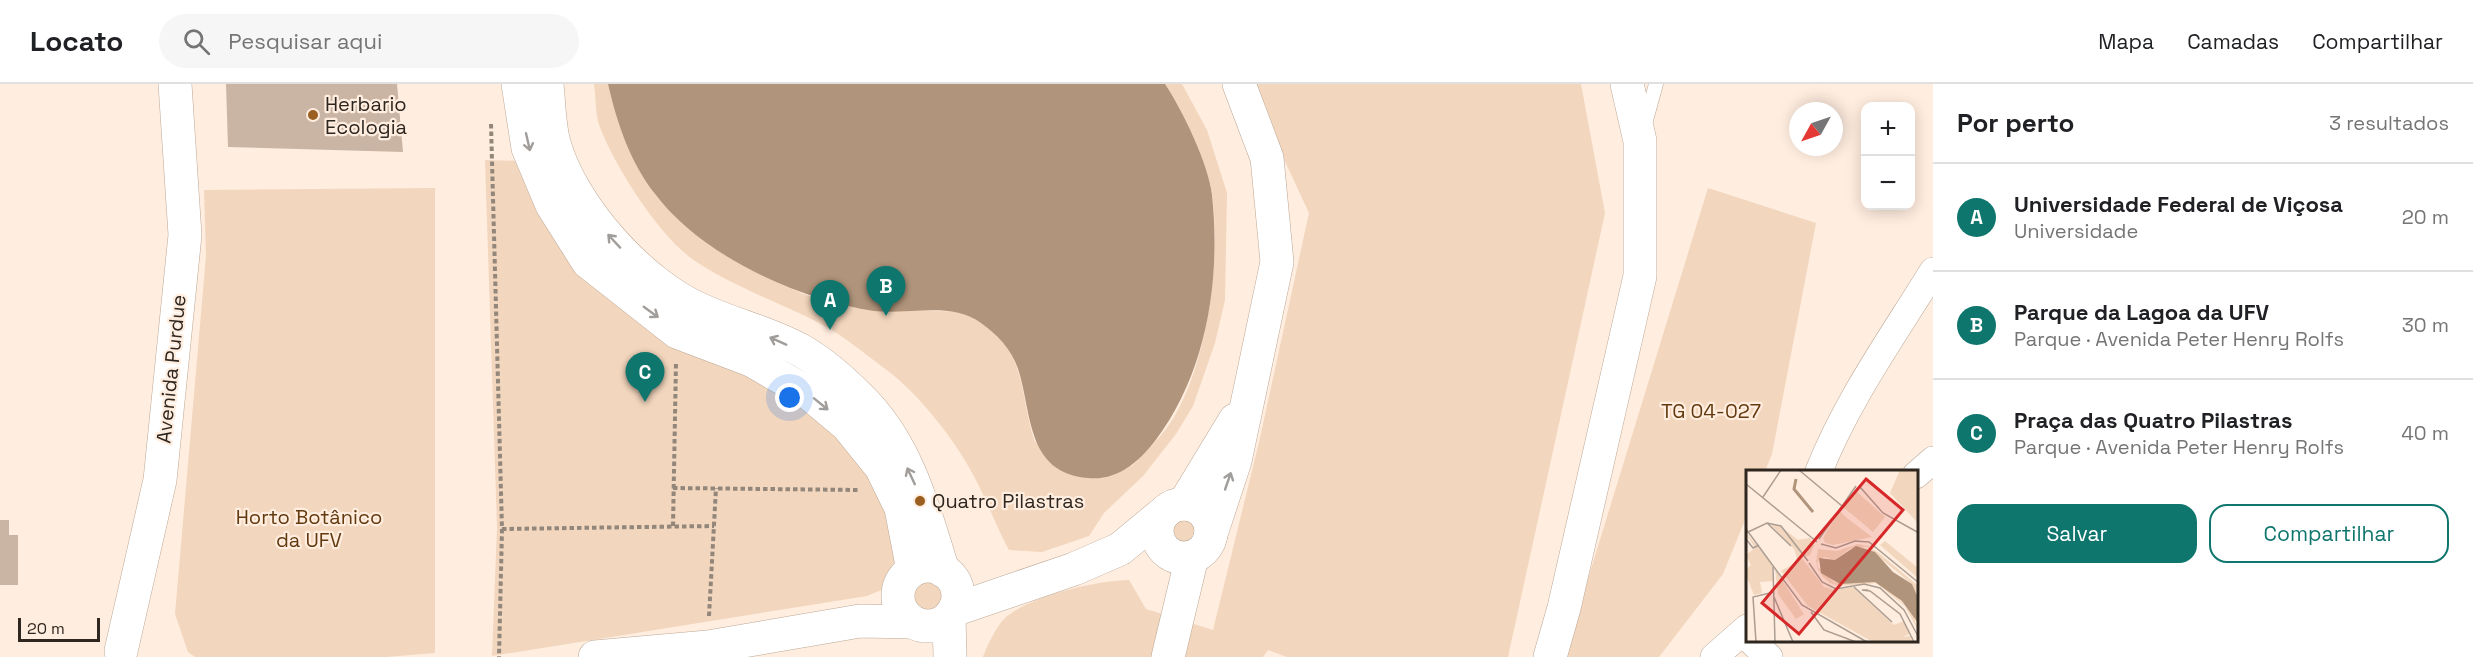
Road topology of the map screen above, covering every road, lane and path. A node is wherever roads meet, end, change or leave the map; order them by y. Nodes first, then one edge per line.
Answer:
1 (175, 84) edge
2 (518, 84) edge
3 (547, 84) edge
4 (1239, 84) edge
5 (1627, 84) edge
6 (1656, 84) edge
7 (491, 119) dead end
8 (1641, 141) junction
9 (1933, 271) edge
10 (677, 332) junction
11 (1251, 393) junction
12 (1933, 460) edge
13 (1819, 470) edge
14 (1918, 474) edge
15 (674, 488) junction
16 (716, 488) junction
17 (893, 490) junction
18 (1175, 507) junction
19 (673, 526) junction
20 (714, 526) junction
21 (502, 530) junction
22 (1161, 546) junction
23 (1201, 547) junction
24 (1120, 549) junction
25 (932, 600) junction
26 (1746, 635) edge
27 (1753, 642) edge
28 (708, 646) junction
29 (117, 655) edge
30 (499, 657) edge
31 (595, 657) edge
32 (940, 657) edge
33 (950, 657) edge
34 (1168, 657) edge
35 (1550, 657) edge
36 (1714, 657) edge
37 (1769, 657) edge

1 - 29 main road, Avenida Purdue
2 -> 10 main road
25 -> 3 main road
4 - 11 main road
5 - 8 main road
6 - 8 lane
7 - 21 path
8 - 35 main road
9 - 13 street
10 - 15 path
10 -> 17 main road
11 - 18 main road
23 -> 11 main road
12 - 14 street
15 - 16 path
15 - 19 path
16 - 17 path
16 - 20 path
17 - 25 main road
18 - 22 main road
18 - 23 main road
18 - 24 main road
19 - 20 path
19 - 21 path
20 - 28 path
21 - 30 path
22 - 23 main road
22 - 24 main road
23 - 34 main road
24 - 25 main road
25 - 28 main road
25 - 32 main road
25 - 33 main road
26 - 36 street
27 - 37 street
28 - 31 main road

